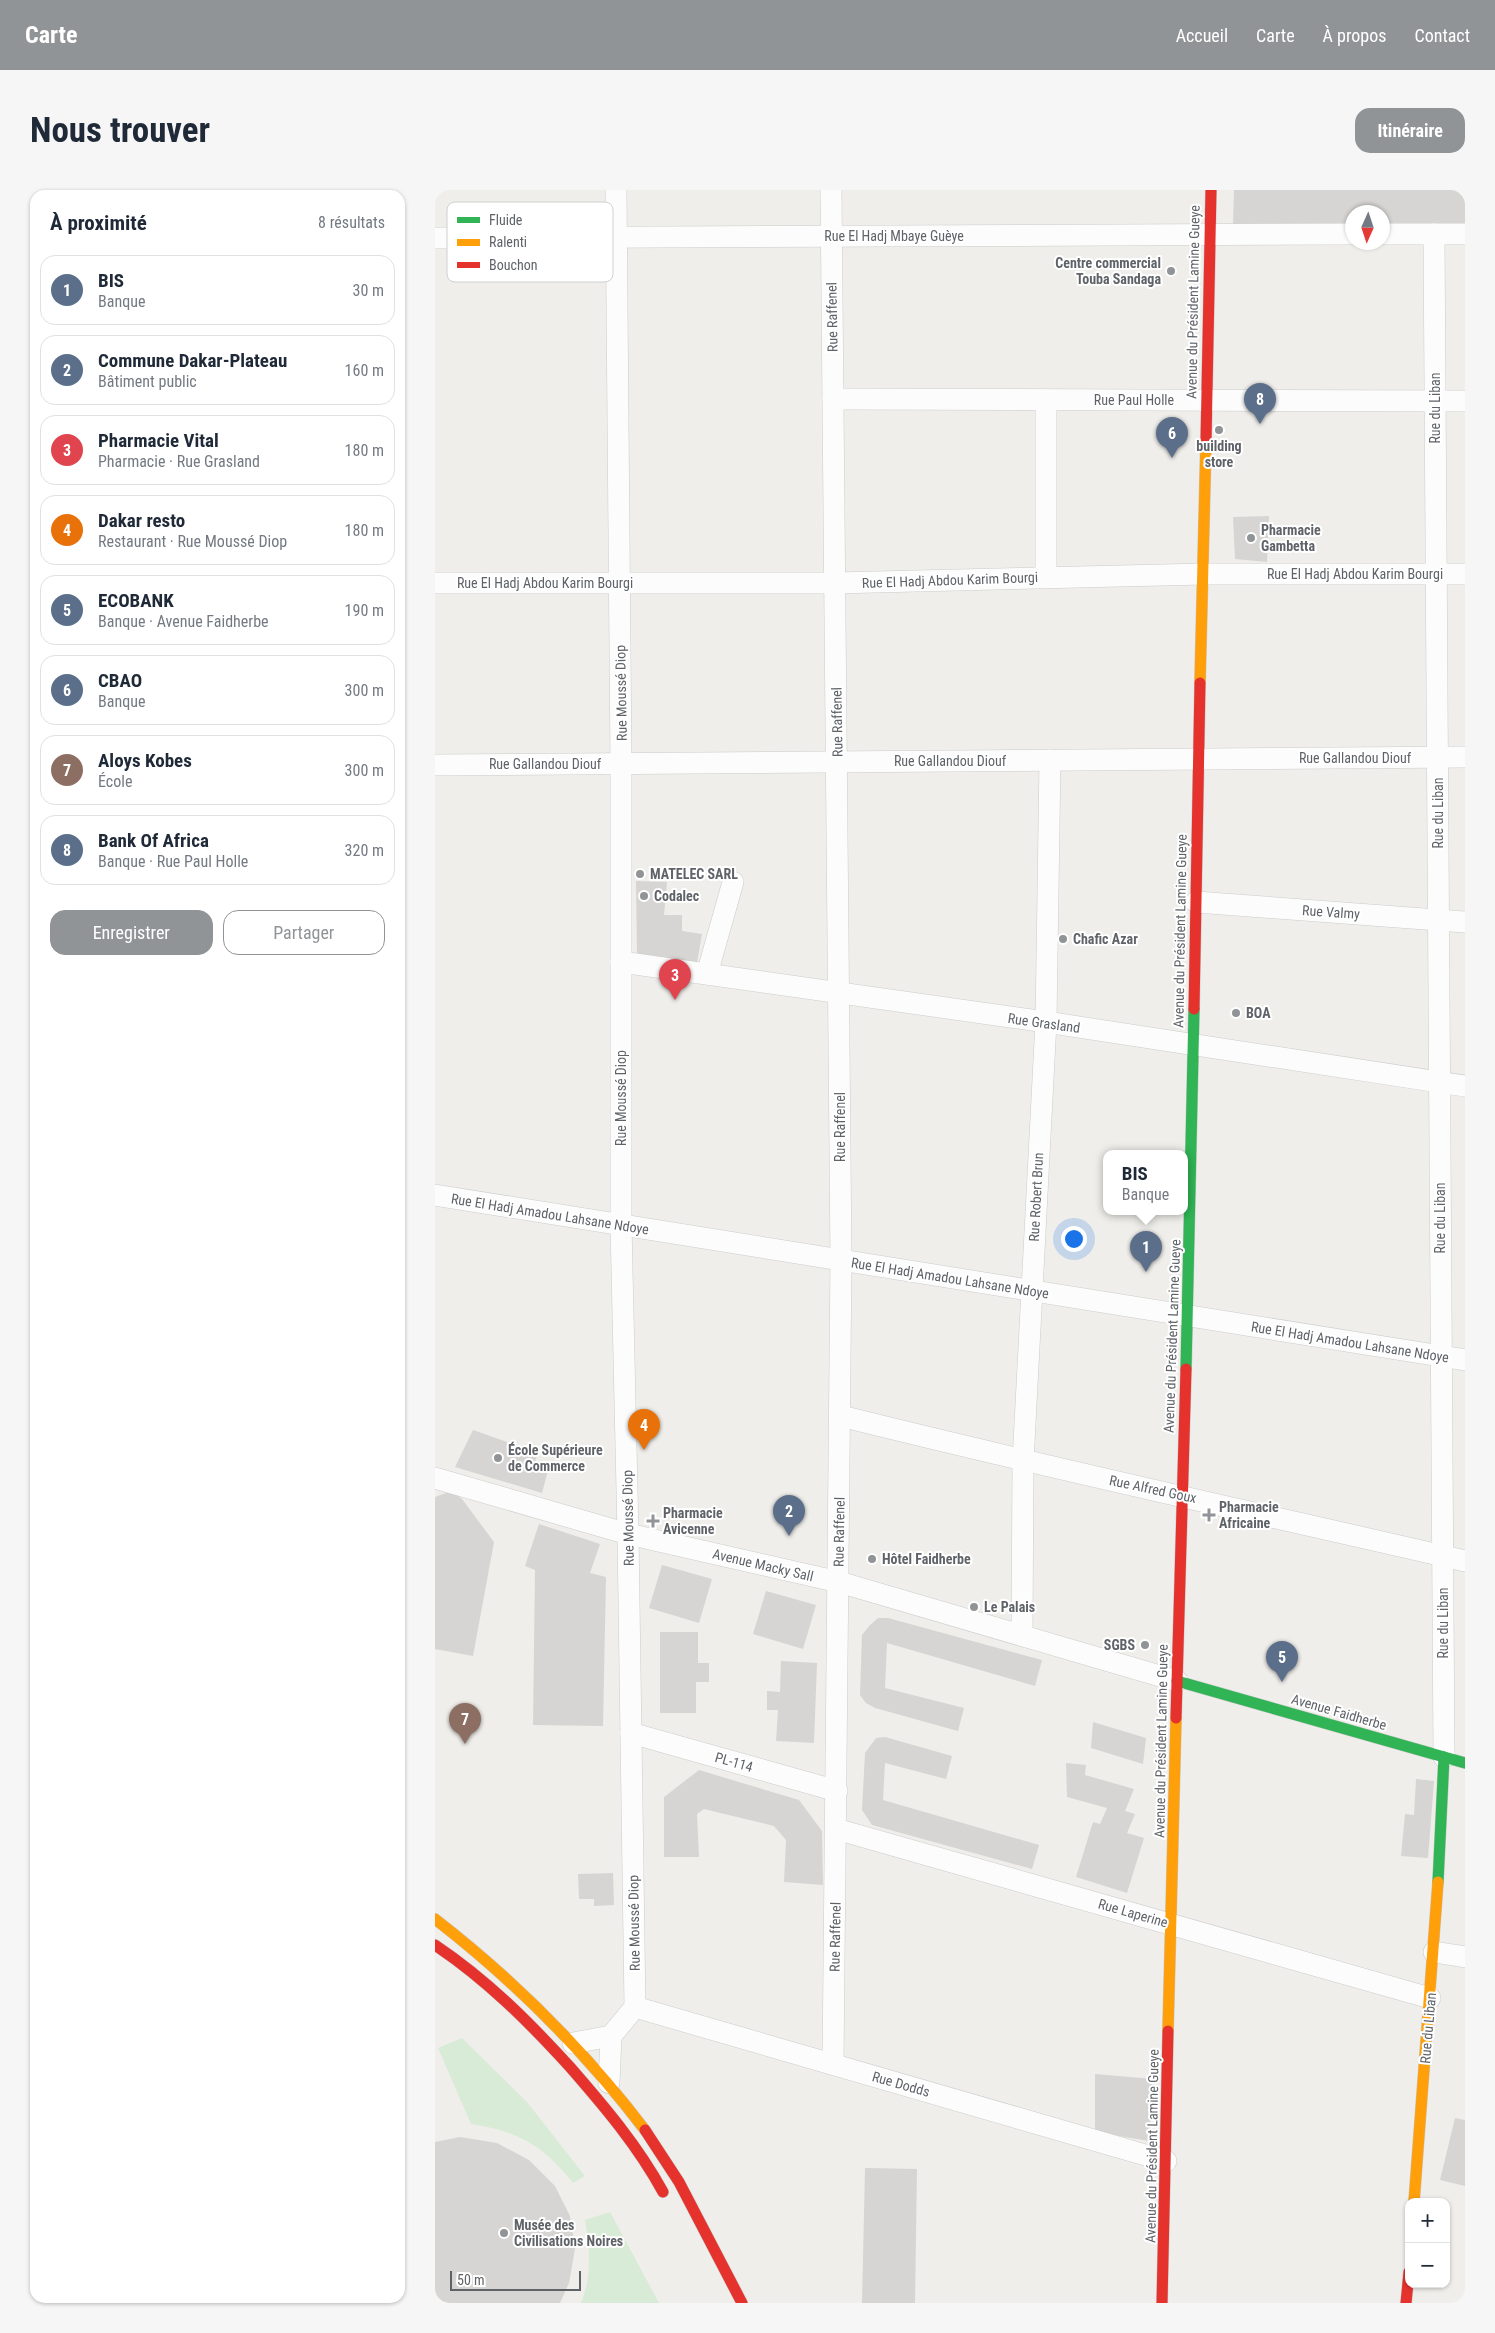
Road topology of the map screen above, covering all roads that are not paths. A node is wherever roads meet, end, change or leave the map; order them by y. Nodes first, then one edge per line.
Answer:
1 (616, 190) edge
2 (831, 190) edge
3 (1211, 190) edge
4 (1345, 234) edge
5 (1390, 234) edge
6 (1434, 234) junction
7 (1465, 234) edge
8 (1210, 235) junction
9 (832, 236) junction
10 (613, 237) edge
11 (616, 237) junction
12 (833, 400) junction
13 (1046, 400) junction
14 (1206, 400) junction
15 (1435, 400) junction
16 (1465, 401) edge
17 (1204, 574) junction
18 (1436, 574) junction
19 (1465, 574) edge
20 (1046, 577) junction
21 (435, 583) edge
22 (620, 583) junction
23 (835, 583) junction
24 (1437, 757) junction
25 (1465, 757) edge
26 (1197, 759) junction
27 (1050, 760) junction
28 (837, 762) junction
29 (621, 764) junction
30 (435, 765) edge
31 (733, 882) dead end
32 (1197, 902) junction
33 (1438, 920) junction
34 (1465, 922) edge
35 (621, 962) junction
36 (707, 974) junction
37 (839, 994) junction
38 (1046, 1022) junction
39 (1194, 1046) junction
40 (1439, 1083) junction
41 (1465, 1086) edge
42 (435, 1195) edge
43 (621, 1225) junction
44 (841, 1260) junction
45 (1031, 1290) junction
46 (1188, 1316) junction
47 (1440, 1356) junction
48 (1465, 1360) edge
49 (841, 1416) junction
50 (1023, 1462) junction
51 (435, 1478) edge
52 (1181, 1495) junction
53 (628, 1534) junction
54 (1443, 1556) junction
55 (1465, 1561) edge
56 (839, 1582) junction
57 (1021, 1634) junction
58 (1177, 1681) junction
59 (631, 1733) junction
60 (1444, 1757) junction
61 (1465, 1763) edge
62 (837, 1791) junction
63 (836, 1829) junction
64 (435, 1919) edge
65 (1172, 1924) junction
66 (435, 1945) edge
67 (1434, 1952) junction
68 (1465, 1957) edge
69 (1431, 1998) junction
70 (635, 2007) junction
71 (611, 2036) junction
72 (573, 2042) junction
73 (833, 2064) junction
74 (609, 2084) junction
75 (1166, 2161) junction
76 (1414, 2198) edge
77 (667, 2199) dead end
78 (1407, 2288) edge
79 (742, 2303) edge
80 (1162, 2303) edge
81 (1406, 2303) edge

1 - 11 street, Rue Moussé Diop
2 - 9 street, Rue Raffenel
3 - 8 main road, Avenue du Président Lamine Gueye
4 - 8 street, Rue El Hadj Mbaye Guèye
5 - 6 street
6 - 7 street
6 - 15 street, Rue du Liban
8 - 9 street, Rue El Hadj Mbaye Guèye
8 - 14 main road, Avenue du Président Lamine Gueye
9 - 11 street, Rue El Hadj Mbaye Guèye
9 - 12 street, Rue Raffenel
10 - 11 street, Rue El Hadj Mbaye Guèye
11 - 22 street, Rue Moussé Diop
12 - 13 street, Rue Paul Holle
12 - 23 street, Rue Raffenel
13 - 14 street, Rue Paul Holle
13 - 20 street
14 - 15 street, Rue Paul Holle
14 - 17 main road, Avenue du Président Lamine Gueye
15 - 16 street, Rue Paul Holle
15 - 18 street, Rue du Liban
17 - 18 street, Rue El Hadj Abdou Karim Bourgi
17 - 20 street, Rue El Hadj Abdou Karim Bourgi
17 - 26 main road, Avenue du Président Lamine Gueye
18 - 19 street, Rue El Hadj Abdou Karim Bourgi
18 - 24 street, Rue du Liban
20 - 23 street, Rue El Hadj Abdou Karim Bourgi
21 - 22 street, Rue El Hadj Abdou Karim Bourgi
22 - 23 street, Rue El Hadj Abdou Karim Bourgi
22 - 29 street, Rue Moussé Diop
23 - 28 street, Rue Raffenel
24 - 25 street, Rue Gallandou Diouf
24 - 26 street, Rue Gallandou Diouf
24 - 33 street, Rue du Liban
26 - 27 street, Rue Gallandou Diouf
26 - 32 main road, Avenue du Président Lamine Gueye
27 - 28 street, Rue Gallandou Diouf
27 - 38 street, Rue Robert Brun
28 - 29 street, Rue Gallandou Diouf
28 - 37 street, Rue Raffenel
29 - 30 street, Rue Gallandou Diouf
29 - 35 street, Rue Moussé Diop
31 - 36 street
32 - 33 street, Rue Valmy
32 - 39 main road, Avenue du Président Lamine Gueye
33 - 34 street, Rue Valmy
33 - 40 street, Rue du Liban
35 - 36 street, Rue Grasland
35 - 43 street, Rue Moussé Diop
36 - 37 street, Rue Grasland
37 - 38 street, Rue Grasland
37 - 44 street, Rue Raffenel
38 - 39 street, Rue Grasland
38 - 45 street, Rue Robert Brun
39 - 40 street, Rue Grasland
39 - 46 main road, Avenue du Président Lamine Gueye
40 - 41 street, Rue Grasland
40 - 47 street, Rue du Liban
42 - 43 street, Rue El Hadj Amadou Lahsane Ndoye
43 - 44 street, Rue El Hadj Amadou Lahsane Ndoye
43 - 53 street, Rue Moussé Diop
44 - 45 street, Rue El Hadj Amadou Lahsane Ndoye
44 - 49 street, Rue Raffenel
45 - 46 street, Rue El Hadj Amadou Lahsane Ndoye
45 - 50 street, Rue Robert Brun
46 - 47 street, Rue El Hadj Amadou Lahsane Ndoye
46 - 52 main road, Avenue du Président Lamine Gueye
47 - 48 street, Rue El Hadj Amadou Lahsane Ndoye
47 - 54 street, Rue du Liban
49 - 50 street, Rue Alfred Goux
49 - 56 street, Rue Raffenel
50 - 52 street, Rue Alfred Goux
50 - 57 street, Rue Robert Brun
51 - 53 street, Avenue Macky Sall
52 - 54 street, Rue Alfred Goux
52 - 58 main road, Avenue du Président Lamine Gueye
53 - 56 street, Avenue Macky Sall
53 - 59 street, Rue Moussé Diop
54 - 55 street, Rue Alfred Goux
54 - 60 street, Rue du Liban
56 - 57 street, Avenue Macky Sall
56 - 62 street, Rue Raffenel
57 - 58 street, Avenue Macky Sall
58 - 60 main road, Avenue Faidherbe
58 - 65 main road, Avenue du Président Lamine Gueye
59 - 62 street, PL-114
59 - 70 street, Rue Moussé Diop
60 - 61 main road, Avenue Faidherbe
60 - 67 main road, Rue du Liban
62 - 63 street, Rue Raffenel
63 - 65 street, Rue Laperine
63 - 73 street, Rue Raffenel
64 - 72 main road
65 - 69 street, Rue Laperine
65 - 75 main road, Avenue du Président Lamine Gueye
66 - 77 main road
67 - 68 street
67 - 69 main road, Rue du Liban
69 - 76 main road, Rue du Liban
70 - 71 street
70 - 73 street, Rue Dodds
71 - 72 street
71 - 74 street
72 - 74 main road
73 - 75 street, Rue Dodds
74 - 79 main road
75 - 80 main road, Avenue du Président Lamine Gueye
78 - 81 main road

